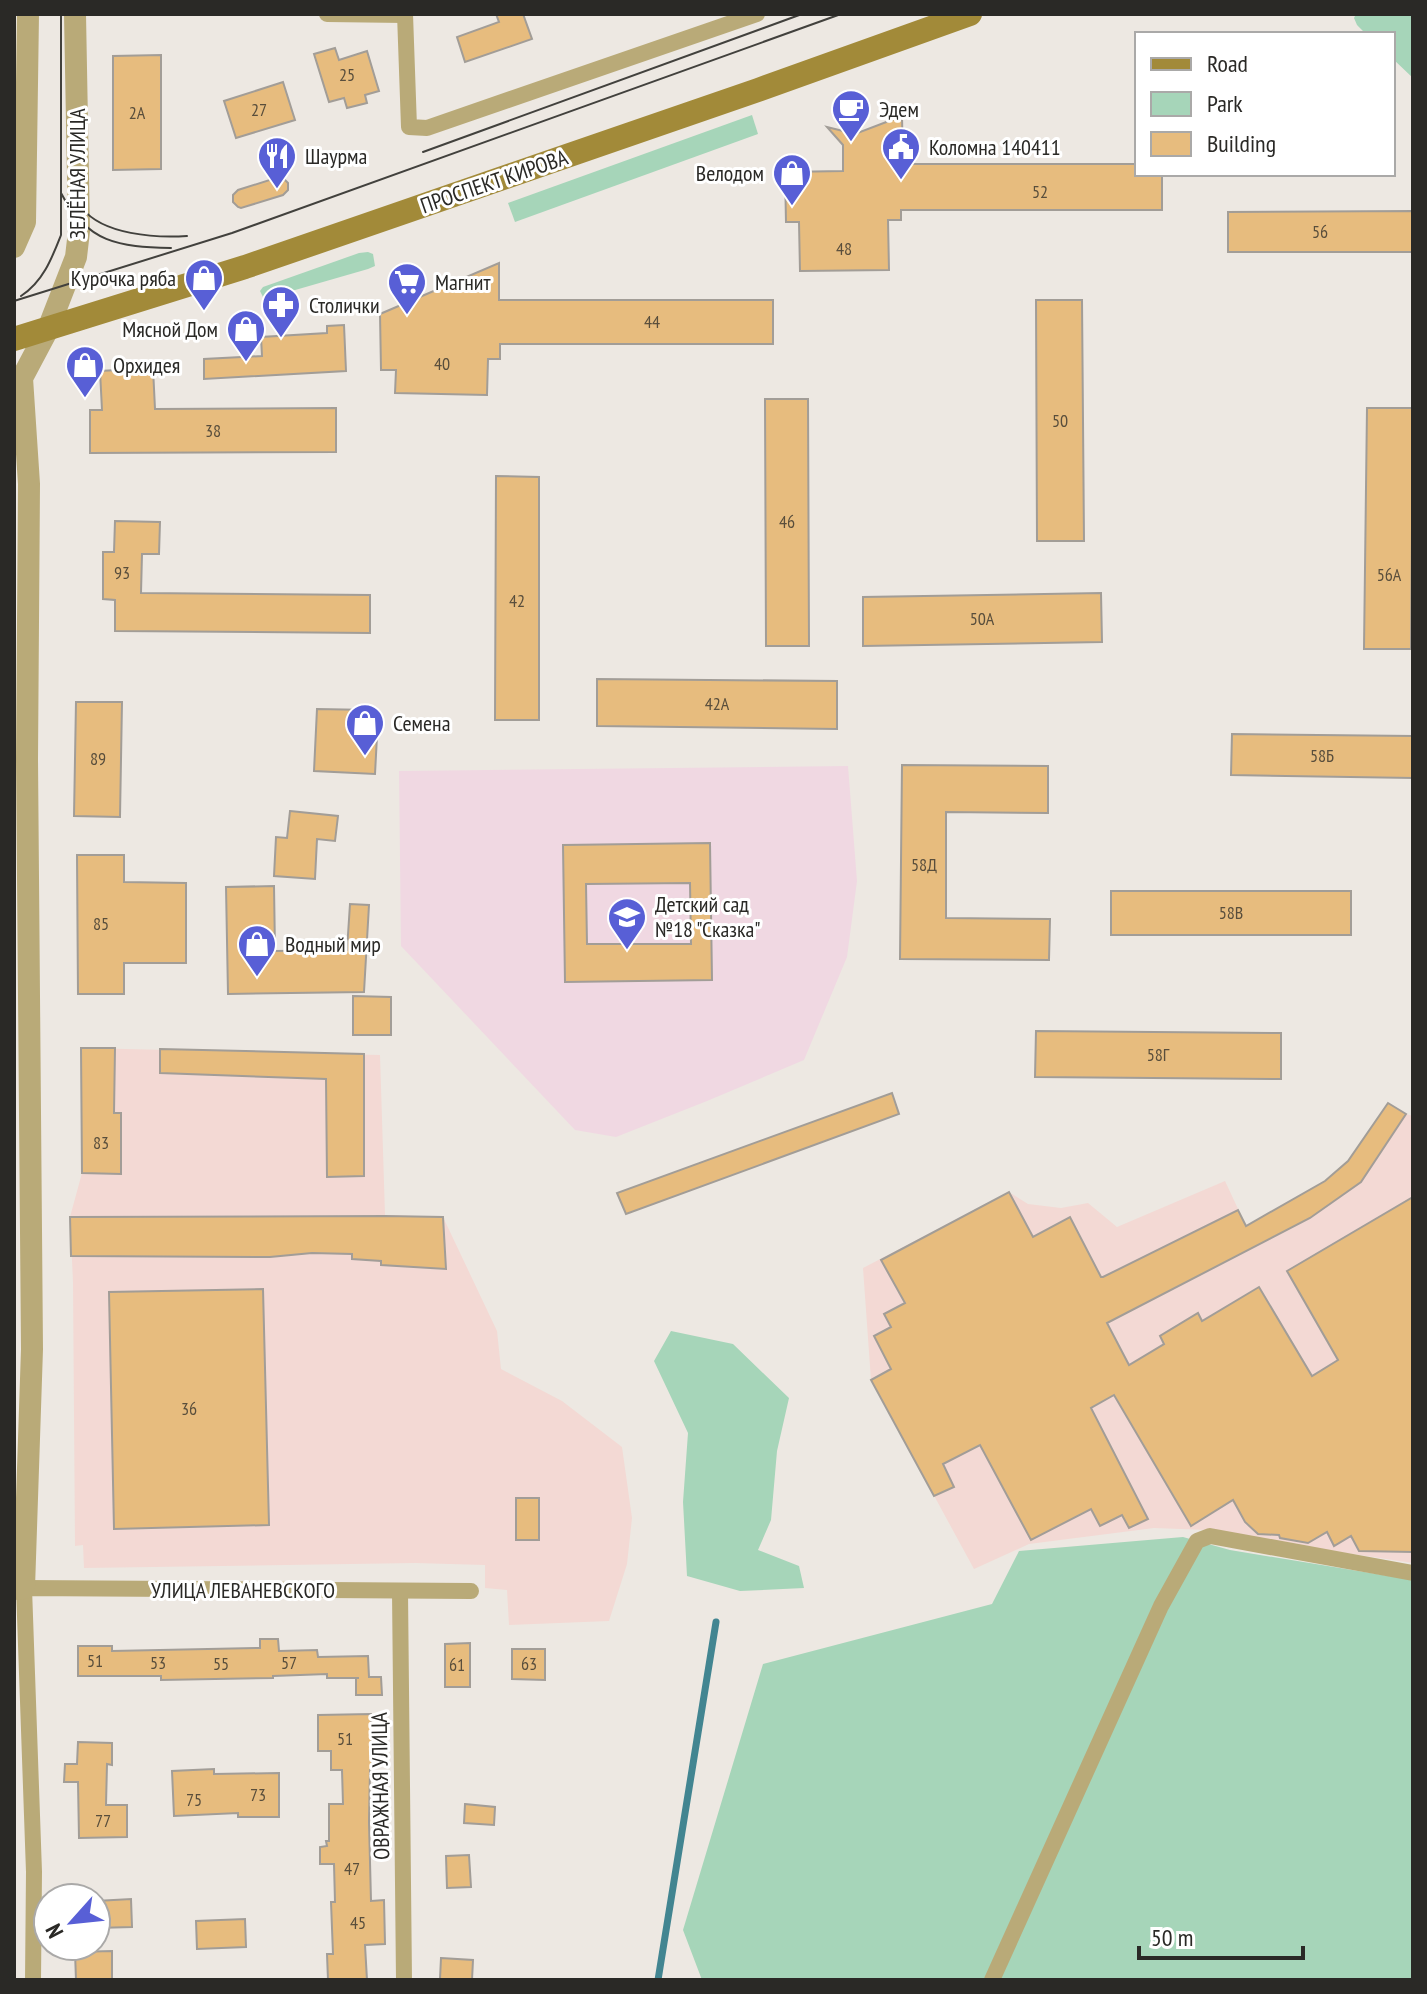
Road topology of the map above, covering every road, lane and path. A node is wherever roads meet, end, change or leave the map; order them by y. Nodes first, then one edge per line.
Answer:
1 (28, 14) edge
2 (75, 14) edge
3 (327, 14) edge
4 (970, 14) edge
5 (405, 15) edge
6 (749, 15) edge
7 (14, 247) edge
8 (48, 329) junction
9 (14, 339) edge
10 (1413, 1573) edge
11 (19, 1589) edge
12 (471, 1591) dead end
13 (400, 1592) junction
14 (33, 1980) edge
15 (404, 1980) edge
16 (992, 1980) edge

1 - 7 street
2 - 8 street, ЗЕЛЁНАЯ УЛИЦА
3 - 5 street
4 - 8 main road, ПРОСПЕКТ КИРОВА
5 - 6 street
8 - 9 main road, ПРОСПЕКТ КИРОВА
8 - 11 street, ЗЕЛЁНАЯ УЛИЦА
10 - 16 street
11 - 13 street, УЛИЦА ЛЕВАНЕВСКОГО
11 - 14 street
12 - 13 street, УЛИЦА ЛЕВАНЕВСКОГО
13 - 15 street, ОВРАЖНАЯ УЛИЦА

